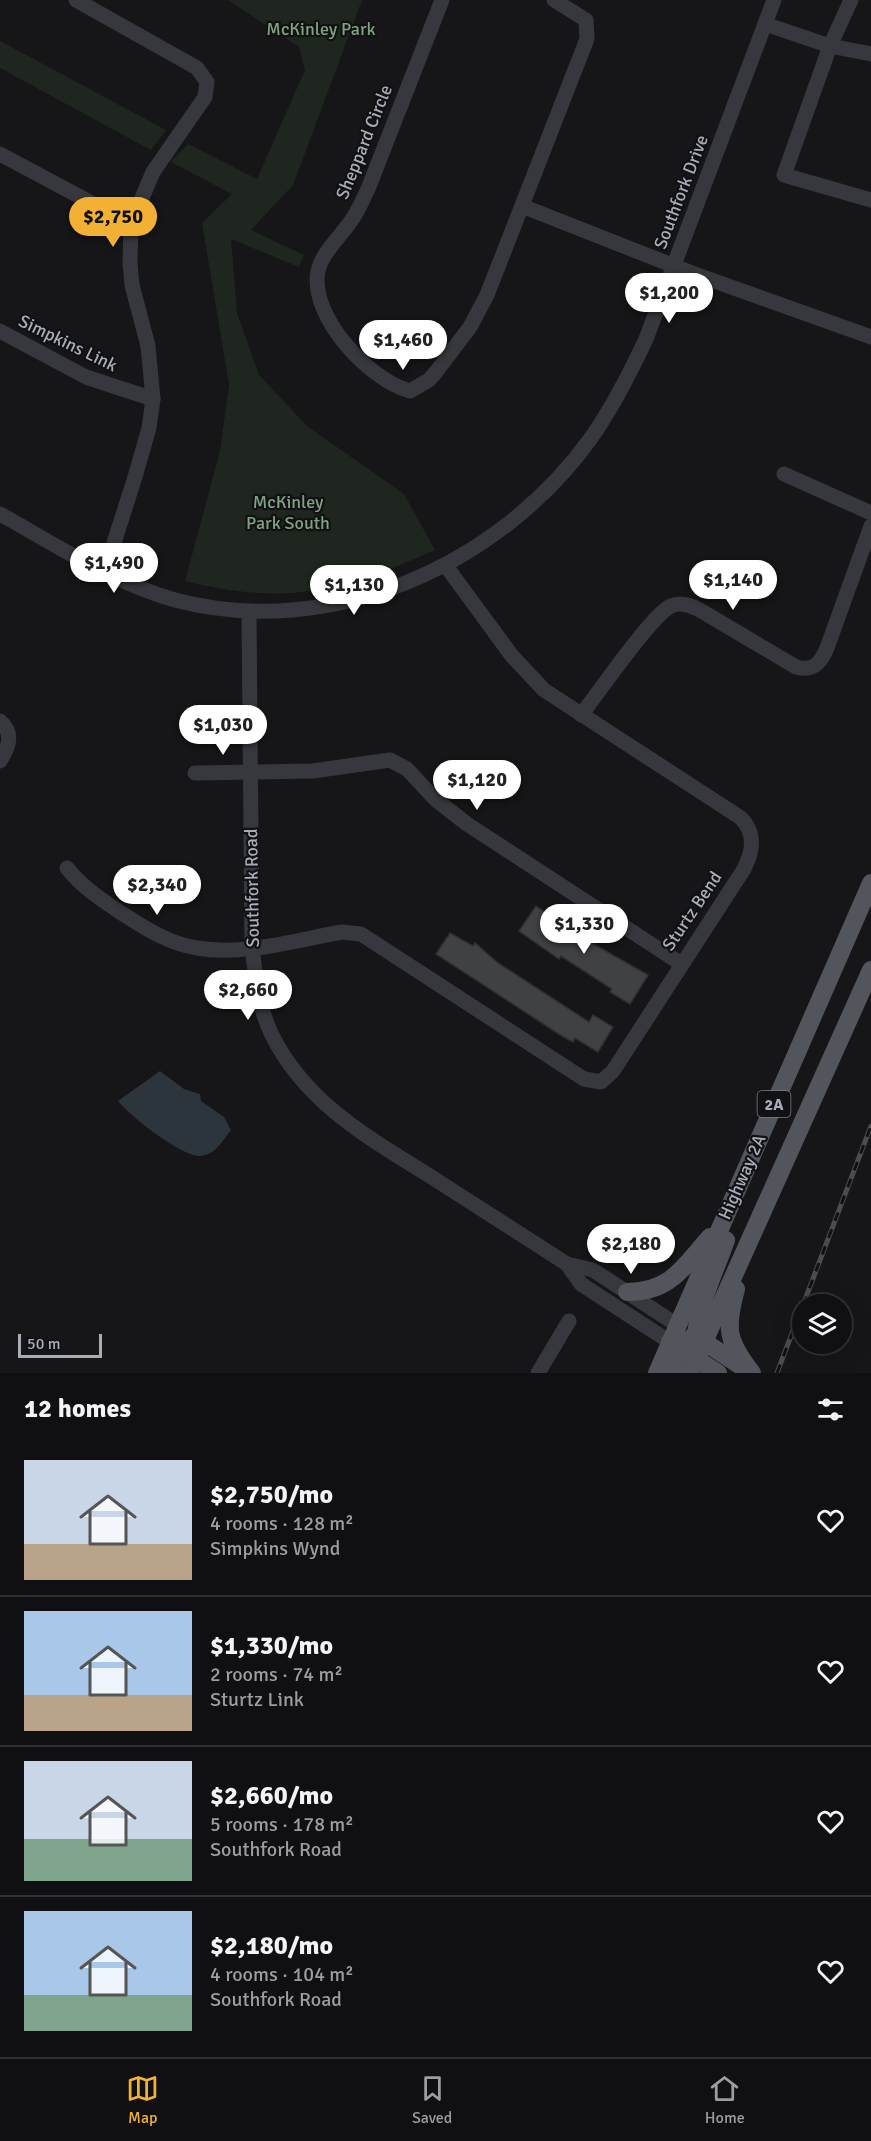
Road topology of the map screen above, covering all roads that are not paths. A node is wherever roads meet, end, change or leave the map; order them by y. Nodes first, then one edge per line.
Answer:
1 (76, 0) edge
2 (441, 0) edge
3 (554, 0) edge
4 (774, 0) edge
5 (851, 0) edge
6 (765, 24) junction
7 (830, 46) junction
8 (871, 54) edge
9 (0, 154) edge
10 (871, 200) edge
11 (522, 206) junction
12 (131, 224) junction
13 (674, 265) junction
14 (0, 331) edge
15 (871, 337) edge
16 (153, 399) junction
17 (784, 474) dead end
18 (871, 513) edge
19 (0, 514) edge
20 (871, 526) edge
21 (446, 566) junction
22 (105, 571) junction
23 (249, 612) junction
24 (581, 715) junction
25 (0, 720) edge
26 (0, 761) edge
27 (195, 773) dead end
28 (250, 773) junction
29 (67, 868) dead end
30 (871, 883) edge
31 (252, 947) junction
32 (680, 963) junction
33 (871, 970) edge
34 (753, 1152) junction
35 (721, 1224) junction
36 (750, 1236) junction
37 (567, 1264) junction
38 (627, 1292) junction
39 (569, 1321) dead end
40 (677, 1325) junction
41 (699, 1339) junction
42 (675, 1345) junction
43 (693, 1366) edge
44 (538, 1373) edge
45 (657, 1373) edge
46 (672, 1373) edge
47 (718, 1373) edge
48 (752, 1373) edge

1 - 12 street
2 - 11 street, Sheppard Circle
3 - 11 street, Sheppard Circle
4 - 6 street, Southfork Drive
5 - 7 street
6 - 7 street
6 - 13 street, Southfork Drive
7 - 8 street
7 - 10 street
9 - 12 street
11 - 13 street
12 - 16 street
13 - 15 street
13 - 21 street, Southfork Drive
14 - 16 street, Simpkins Link
16 - 22 street
17 - 18 street
19 - 22 street, Southfork Drive
20 - 24 street
21 - 23 street, Southfork Drive
21 - 24 street, Sturtz Bend
22 - 23 street, Southfork Drive
23 - 28 street, Southfork Road
24 - 32 street, Sturtz Bend
25 - 26 street
27 - 28 street
28 - 31 street, Southfork Road
28 - 32 street
29 - 31 street
30 - 34 main road, Highway 2A / 2A
31 - 32 street, Sturtz Bend
31 - 37 street, Southfork Road
33 - 36 main road, Highway 2A / 2A
34 - 35 main road, Highway 2A / 2A
34 - 41 main road
35 - 38 main road
35 - 40 main road, Highway 2A / 2A
36 - 41 main road, Highway 2A / 2A
36 - 48 main road
37 - 38 street, Southfork Road
37 - 42 street, Southfork Road
38 - 40 street, Southfork Road
39 - 44 street
40 - 41 main road, Southfork Road
40 - 42 main road
41 - 43 main road, Highway 2A / 2A
41 - 48 main road, Southfork Road
42 - 43 main road, Southfork Road
42 - 45 main road
42 - 46 main road
43 - 47 main road, Southfork Road

